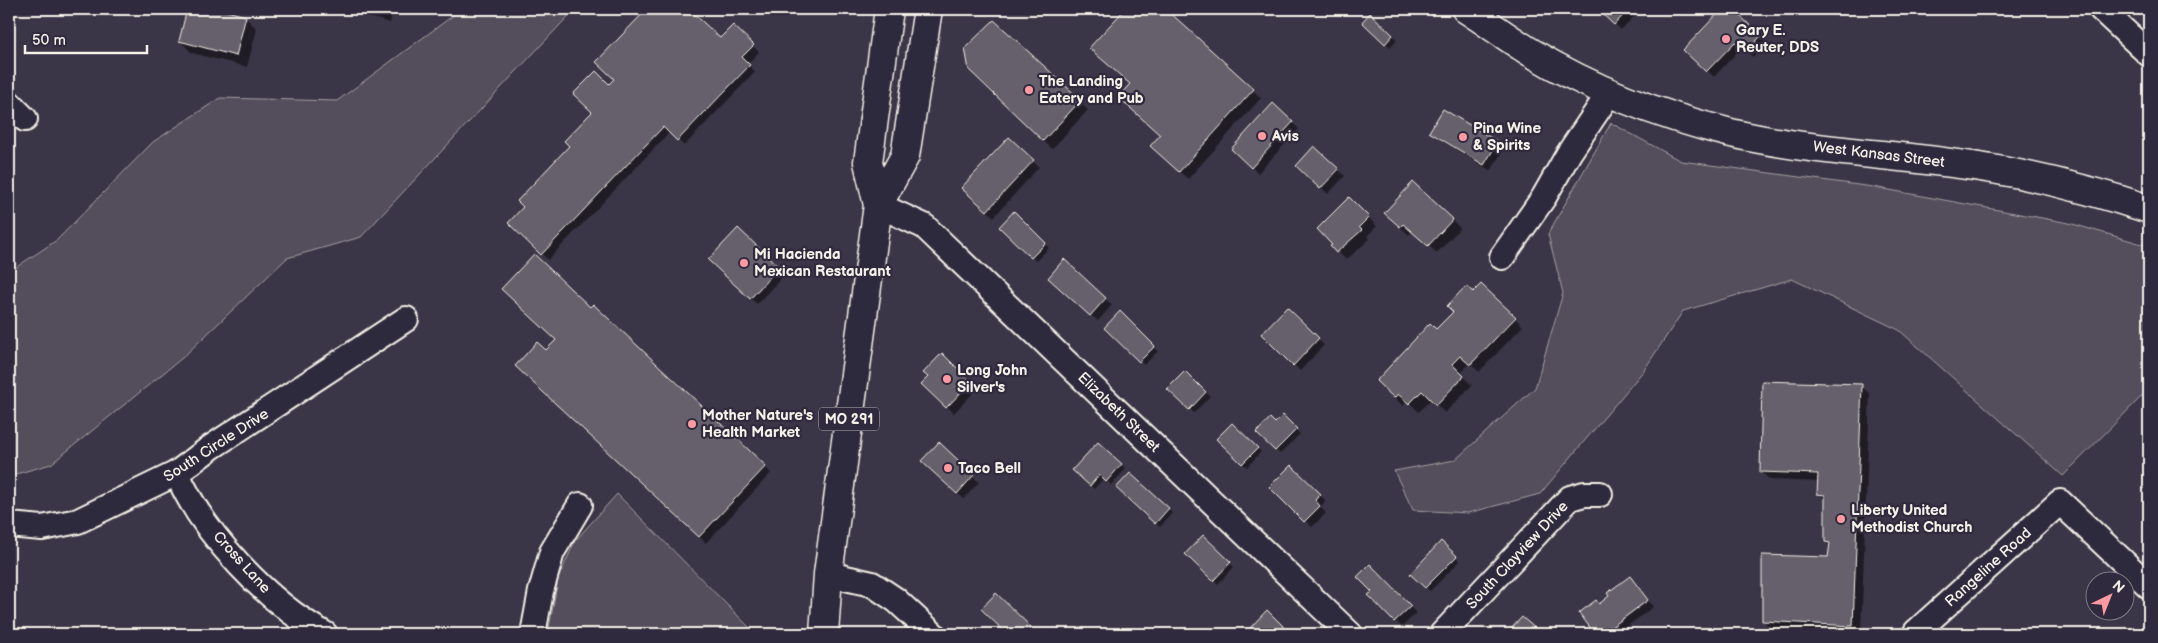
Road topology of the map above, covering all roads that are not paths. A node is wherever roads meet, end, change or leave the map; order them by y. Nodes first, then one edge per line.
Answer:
1 (889, 9) edge
2 (928, 9) edge
3 (1466, 9) edge
4 (2101, 9) edge
5 (2149, 54) edge
6 (1610, 92) junction
7 (878, 205) junction
8 (2149, 210) edge
9 (1502, 257) dead end
10 (406, 319) dead end
11 (177, 473) junction
12 (1600, 494) dead end
13 (580, 505) dead end
14 (9, 526) edge
15 (828, 574) junction
16 (2149, 586) edge
17 (1917, 633) edge
18 (325, 634) edge
19 (533, 634) edge
20 (824, 634) edge
21 (933, 634) edge
22 (1350, 634) edge
23 (1442, 634) edge

1 - 7 main road, MO 291
2 - 7 main road, MO 291
3 - 6 main road, West Kansas Street
4 - 5 street
6 - 8 main road, West Kansas Street
6 - 9 street
7 - 15 main road, MO 291
7 - 22 street, Elizabeth Street
10 - 11 street, South Circle Drive
11 - 14 street, South Circle Drive
11 - 18 street, Cross Lane
12 - 23 street, South Clayview Drive
13 - 19 street
15 - 20 main road, MO 291
15 - 21 street
16 - 17 street, Rangeline Road

